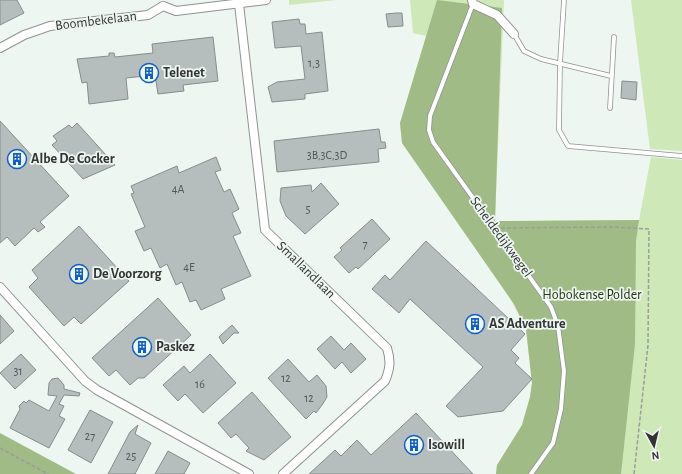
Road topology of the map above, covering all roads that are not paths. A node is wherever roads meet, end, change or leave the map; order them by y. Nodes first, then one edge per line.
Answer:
1 (261, 0) edge
2 (564, 0) edge
3 (472, 2) edge
4 (162, 3) edge
5 (239, 4) junction
6 (514, 34) joint
7 (614, 37) dead end
8 (0, 48) edge
9 (560, 63) junction
10 (612, 76) junction
11 (610, 108) dead end
12 (682, 156) edge
13 (0, 287) edge
14 (249, 474) edge
15 (282, 474) edge
16 (531, 474) edge

1 - 5 street, Boombekelaan
2 - 9 lane
3 - 6 street
3 - 16 lane, Scheldedijkwegel
4 - 5 street, Boombekelaan
4 - 8 street, Boombekelaan
5 - 15 street, Smallandlaan
6 - 9 lane
7 - 10 lane
9 - 10 lane
9 - 12 lane
10 - 11 lane
13 - 14 street

